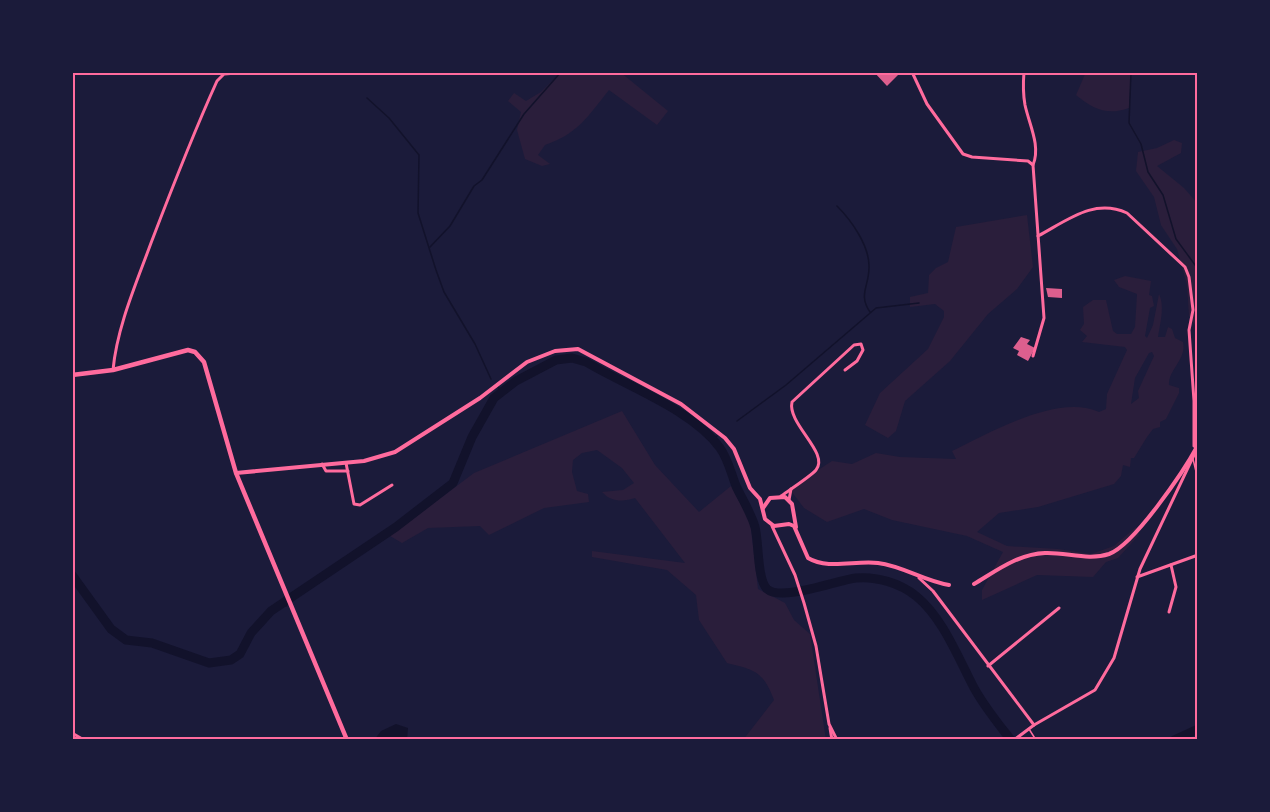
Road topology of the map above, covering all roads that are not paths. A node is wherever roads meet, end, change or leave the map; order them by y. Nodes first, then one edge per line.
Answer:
1 (250, 72) edge
2 (912, 72) edge
3 (1024, 72) edge
4 (1033, 165) junction
5 (1038, 236) junction
6 (1033, 356) dead end
7 (845, 369) dead end
8 (113, 370) junction
9 (72, 375) edge
10 (1195, 451) edge
11 (346, 463) junction
12 (322, 464) junction
13 (348, 471) junction
14 (236, 473) junction
15 (1198, 480) edge
16 (392, 485) dead end
17 (791, 489) junction
18 (757, 495) junction
19 (781, 496) junction
20 (767, 500) junction
21 (789, 500) junction
22 (763, 508) junction
23 (793, 513) junction
24 (771, 524) junction
25 (785, 524) junction
26 (799, 534) junction
27 (778, 538) junction
28 (1198, 555) edge
29 (1171, 565) junction
30 (1137, 577) junction
31 (919, 578) junction
32 (974, 584) dead end
33 (949, 585) dead end
34 (1059, 608) dead end
35 (1169, 612) dead end
36 (988, 666) junction
37 (829, 724) junction
38 (1034, 725) junction
39 (1027, 729) junction
40 (72, 733) edge
41 (84, 740) edge
42 (347, 740) edge
43 (832, 740) edge
44 (837, 740) edge
45 (1014, 740) edge
46 (1036, 740) edge

1 - 8 street
2 - 4 street
3 - 4 street
4 - 5 street
5 - 6 street
5 - 10 street
7 - 17 street
8 - 9 main road
8 - 14 main road
10 - 15 lane
10 - 30 street
10 - 32 street
11 - 12 street
11 - 13 street
11 - 18 street
12 - 13 street
12 - 14 street
13 - 16 street
14 - 42 main road
17 - 19 street
17 - 21 street
18 - 20 street
18 - 22 street
19 - 20 street
19 - 21 street
20 - 22 street
21 - 23 street
22 - 24 street
23 - 25 street
23 - 26 street
24 - 25 street
24 - 27 street
25 - 26 street
25 - 27 street
26 - 31 street
27 - 37 street
28 - 29 street
29 - 30 street
29 - 35 street
30 - 38 street
31 - 33 street
31 - 36 street
34 - 36 street
36 - 38 street
37 - 43 street
37 - 44 street
38 - 39 street
39 - 45 street
39 - 46 lane
40 - 41 street

